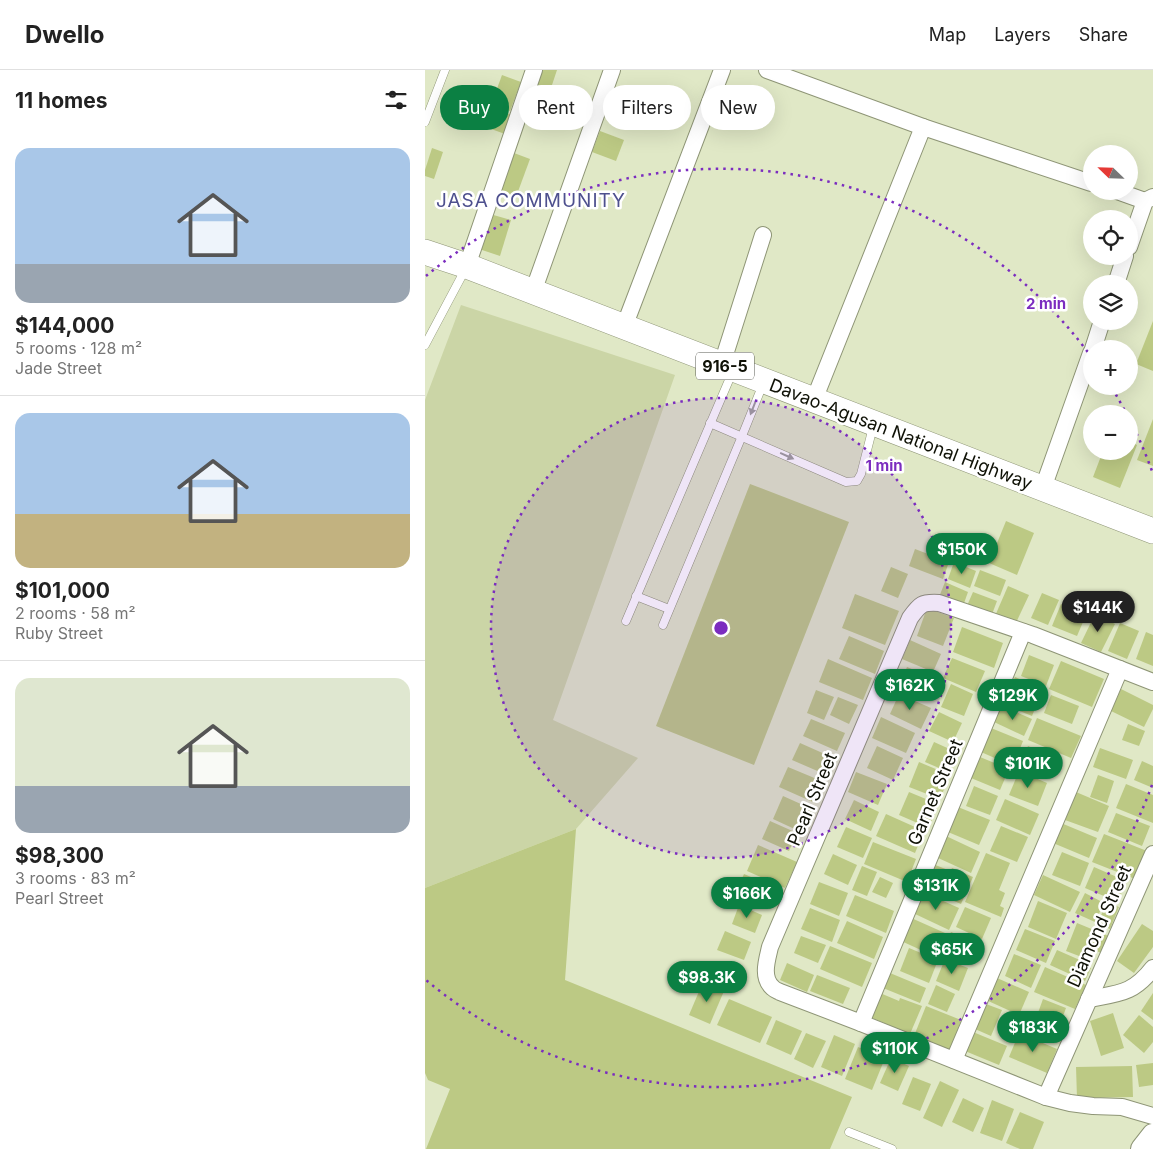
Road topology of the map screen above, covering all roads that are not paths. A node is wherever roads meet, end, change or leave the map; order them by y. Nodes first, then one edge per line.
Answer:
1 (445, 70) edge
2 (534, 70) edge
3 (612, 70) edge
4 (722, 70) edge
5 (767, 70) edge
6 (811, 78) edge
7 (425, 122) edge
8 (923, 127) junction
9 (1083, 180) edge
10 (1149, 199) edge
11 (1138, 225) edge
12 (763, 235) dead end
13 (425, 252) edge
14 (467, 266) junction
15 (533, 292) junction
16 (624, 327) junction
17 (425, 345) edge
18 (728, 367) junction
19 (1083, 376) edge
20 (764, 381) junction
21 (813, 400) junction
22 (710, 423) junction
23 (874, 423) junction
24 (742, 436) junction
25 (1043, 488) junction
26 (1153, 531) edge
27 (636, 596) junction
28 (669, 609) junction
29 (626, 621) dead end
30 (663, 625) dead end
31 (1023, 632) junction
32 (1120, 669) junction
33 (1153, 682) edge
34 (1153, 854) edge
35 (1153, 968) edge
36 (1089, 999) junction
37 (861, 1023) junction
38 (953, 1060) junction
39 (1046, 1097) junction
40 (1153, 1116) edge
41 (849, 1132) dead end
42 (1153, 1135) edge
43 (892, 1149) edge
44 (1142, 1149) edge

1 - 7 lane
2 - 14 street
3 - 15 street
4 - 16 street
5 - 6 street
6 - 8 street
8 - 9 street
8 - 21 street
10 - 11 street
12 - 18 street
13 - 14 main road, Davao-Agusan National Highway / 916-5
14 - 15 main road, Davao-Agusan National Highway / 916-5
14 - 17 lane
15 - 16 main road, Davao-Agusan National Highway / 916-5
16 - 18 main road, Davao-Agusan National Highway / 916-5
18 - 20 main road, Davao-Agusan National Highway / 916-5
18 - 22 lane
19 - 25 street
20 - 21 main road, Davao-Agusan National Highway / 916-5
20 -> 24 lane
21 - 23 main road, Davao-Agusan National Highway / 916-5
22 - 24 lane
22 - 27 lane
24 -> 23 lane
23 - 25 main road, Davao-Agusan National Highway / 916-5
24 - 28 lane
25 - 26 main road, Davao-Agusan National Highway / 916-5
27 - 28 lane
27 - 29 lane
28 - 30 lane
31 - 32 street
31 - 37 street, Garnet Street
31 - 37 street, Pearl Street
32 - 33 street
32 - 38 street
34 - 36 street, Diamond Street
35 - 36 street
36 - 39 street, Diamond Street
37 - 38 street
38 - 39 street
39 - 40 street
41 - 43 lane
42 - 44 street

